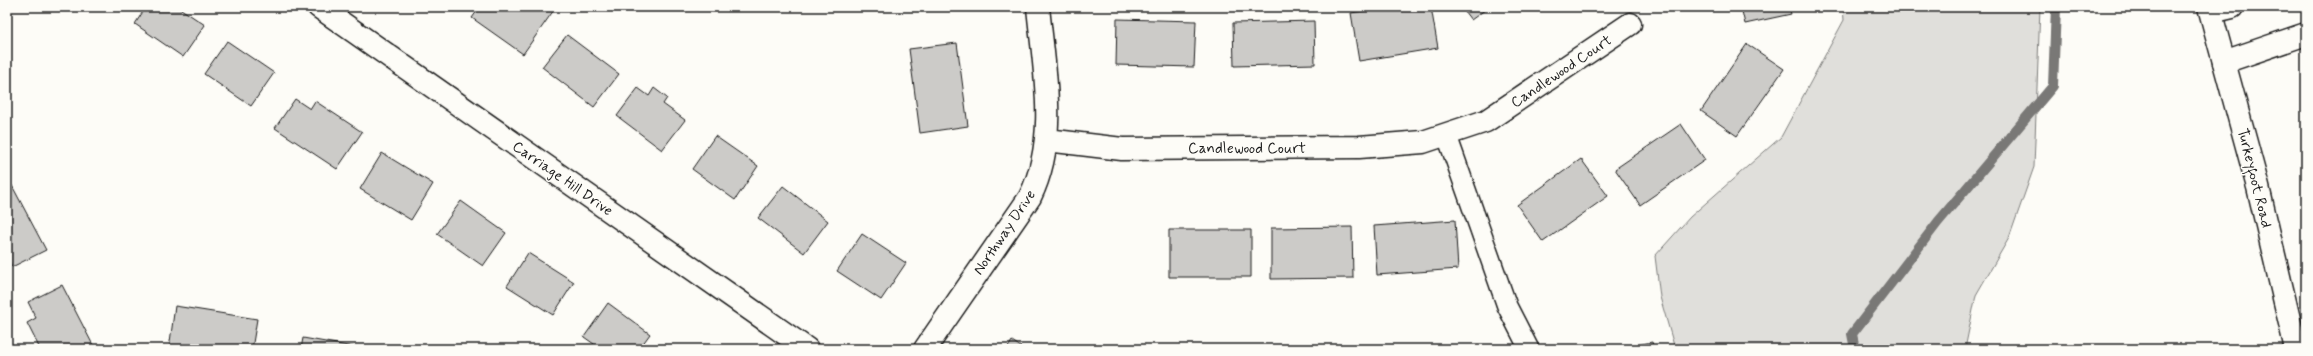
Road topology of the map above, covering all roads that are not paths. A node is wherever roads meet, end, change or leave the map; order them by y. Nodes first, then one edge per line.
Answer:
1 (319, 7) edge
2 (1038, 7) edge
3 (2232, 7) edge
4 (2210, 10) edge
5 (1630, 24) dead end
6 (2306, 34) edge
7 (2224, 62) junction
8 (1446, 136) junction
9 (1047, 140) junction
10 (806, 349) edge
11 (925, 349) edge
12 (1529, 349) edge
13 (2296, 349) edge

1 - 10 street, Carriage Hill Drive
2 - 9 street, Northway Drive
3 - 4 street
4 - 7 street, Turkeyfoot Road
5 - 8 street, Candlewood Court
6 - 7 street
7 - 13 street, Turkeyfoot Road
8 - 9 street, Candlewood Court
8 - 12 lane
9 - 11 street, Northway Drive

